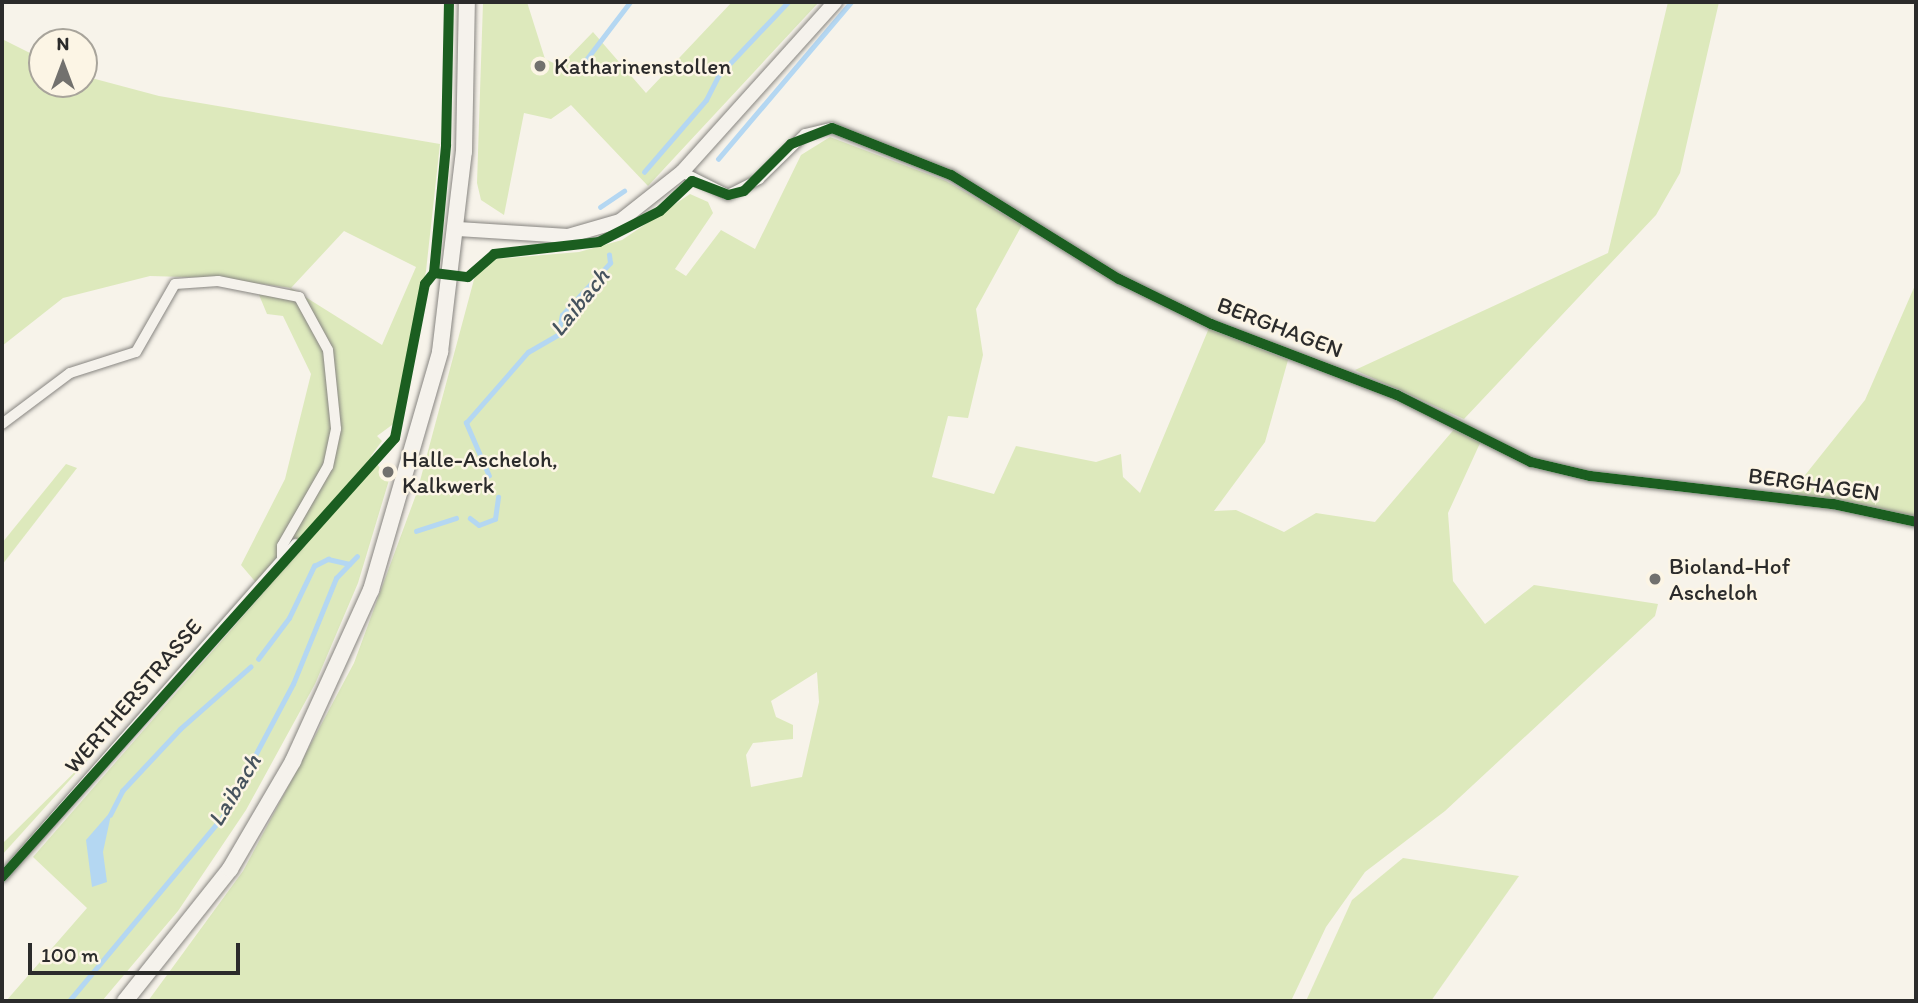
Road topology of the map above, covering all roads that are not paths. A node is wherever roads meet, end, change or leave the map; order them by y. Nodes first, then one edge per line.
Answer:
1 (467, 2) edge
2 (835, 2) edge
3 (682, 172) junction
4 (458, 229) junction
5 (2, 424) edge
6 (1916, 522) edge
7 (296, 544) dead end
8 (282, 561) junction
9 (2, 877) edge
10 (125, 1001) edge

1 - 4 main road
2 - 3 street
3 - 4 street
3 - 6 street, BERGHAGEN
4 - 10 main road
5 - 8 street, WERTHERSTRASSE
7 - 8 street, WERTHERSTRASSE
8 - 9 street, WERTHERSTRASSE

